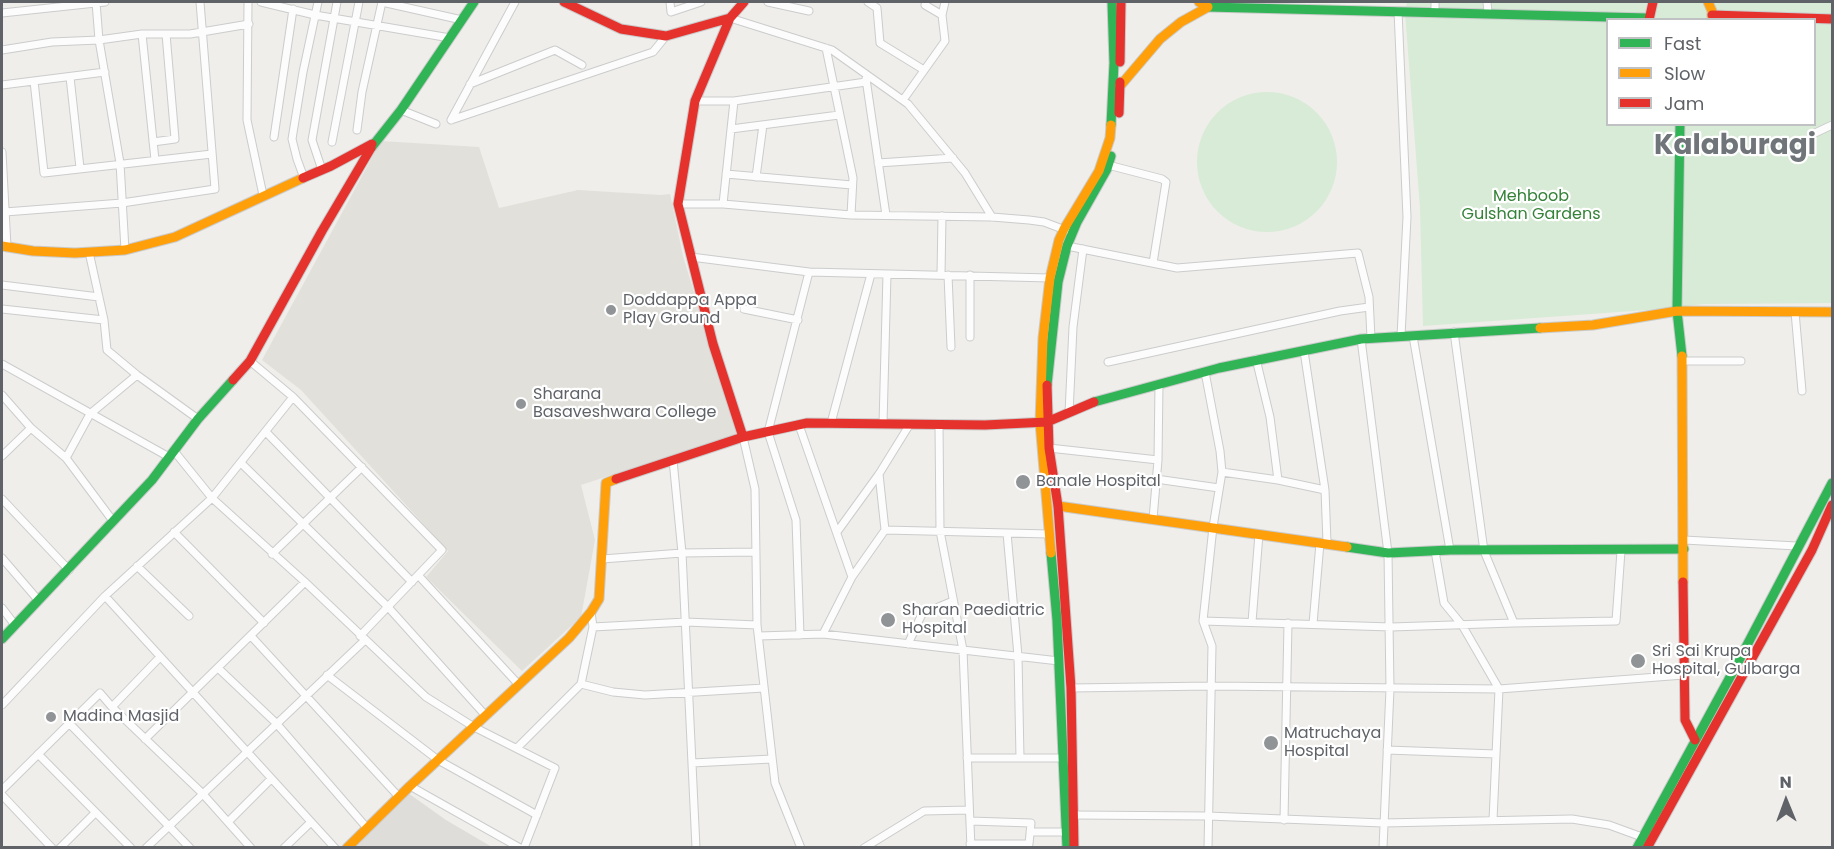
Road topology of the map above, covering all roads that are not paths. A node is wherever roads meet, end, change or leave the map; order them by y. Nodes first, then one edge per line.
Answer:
1 (96, 2) edge
2 (105, 2) edge
3 (200, 2) edge
4 (248, 2) edge
5 (261, 2) edge
6 (318, 2) edge
7 (337, 2) edge
8 (359, 2) edge
9 (382, 2) edge
10 (474, 2) edge
11 (514, 2) edge
12 (564, 2) edge
13 (670, 2) edge
14 (701, 2) edge
15 (744, 2) edge
16 (768, 2) edge
17 (868, 2) edge
18 (926, 2) edge
19 (945, 2) edge
20 (1112, 2) edge
21 (1121, 2) edge
22 (1435, 2) edge
23 (1487, 2) edge
24 (1653, 2) edge
25 (1708, 2) edge
26 (60, 4) edge
27 (408, 4) edge
28 (1204, 4) edge
29 (1235, 5) edge
30 (1300, 5) edge
31 (1374, 6) edge
32 (293, 9) junction
33 (809, 11) dead end
34 (1398, 11) junction
35 (1435, 12) junction
36 (2, 13) edge
37 (1488, 13) junction
38 (315, 15) junction
39 (942, 15) junction
40 (1712, 17) edge
41 (334, 18) junction
42 (730, 18) junction
43 (1622, 18) edge
44 (1649, 18) edge
45 (1772, 18) edge
46 (1816, 19) edge
47 (1833, 19) edge
48 (462, 20) junction
49 (355, 22) junction
50 (249, 24) junction
51 (377, 27) junction
52 (203, 32) junction
53 (142, 34) junction
54 (166, 34) junction
55 (666, 36) junction
56 (450, 38) junction
57 (99, 40) junction
58 (826, 48) junction
59 (2, 50) edge
60 (582, 65) dead end
61 (924, 70) junction
62 (105, 72) junction
63 (865, 73) junction
64 (70, 77) junction
65 (34, 81) junction
66 (866, 82) junction
67 (470, 84) junction
68 (2, 85) edge
69 (1120, 86) junction
70 (834, 88) junction
71 (903, 100) junction
72 (695, 101) junction
73 (734, 101) junction
74 (401, 110) junction
75 (839, 115) junction
76 (436, 124) dead end
77 (1833, 124) edge
78 (763, 125) junction
79 (1680, 126) edge
80 (731, 129) junction
81 (357, 130) dead end
82 (1813, 134) dead end
83 (274, 137) dead end
84 (153, 142) junction
85 (332, 142) dead end
86 (374, 143) junction
87 (2, 152) edge
88 (212, 154) junction
89 (953, 159) junction
90 (155, 160) junction
91 (878, 163) junction
92 (120, 164) junction
93 (1108, 165) junction
94 (80, 168) junction
95 (322, 170) junction
96 (726, 174) junction
97 (756, 177) junction
98 (304, 178) junction
99 (852, 185) junction
100 (263, 195) junction
101 (122, 203) junction
102 (678, 204) junction
103 (723, 204) junction
104 (5, 212) junction
105 (851, 215) junction
106 (886, 216) junction
107 (942, 216) junction
108 (992, 217) junction
109 (1068, 231) junction
110 (1067, 246) junction
111 (4, 247) edge
112 (1083, 249) junction
113 (125, 250) junction
114 (89, 252) junction
115 (691, 257) junction
116 (1153, 263) junction
117 (809, 272) junction
118 (870, 274) junction
119 (887, 274) junction
120 (944, 275) junction
121 (970, 275) junction
122 (1050, 278) junction
123 (2, 285) edge
124 (99, 297) junction
125 (1369, 307) junction
126 (2, 309) edge
127 (744, 309) dead end
128 (1677, 311) junction
129 (1795, 312) junction
130 (1833, 312) edge
131 (104, 320) junction
132 (798, 320) junction
133 (1454, 332) junction
134 (970, 336) dead end
135 (1401, 336) junction
136 (1413, 336) junction
137 (1371, 338) junction
138 (1361, 339) junction
139 (951, 347) dead end
140 (1304, 351) junction
141 (1256, 359) junction
142 (250, 361) junction
143 (1682, 361) junction
144 (1741, 361) dead end
145 (1108, 362) dead end
146 (2, 364) edge
147 (1205, 372) junction
148 (137, 375) junction
149 (1159, 384) junction
150 (1802, 391) dead end
151 (2, 395) edge
152 (293, 397) junction
153 (1069, 413) junction
154 (90, 414) junction
155 (198, 419) junction
156 (1043, 422) junction
157 (831, 423) junction
158 (883, 424) junction
159 (910, 424) junction
160 (939, 424) junction
161 (799, 425) junction
162 (31, 428) junction
163 (266, 432) junction
164 (768, 432) junction
165 (743, 437) junction
166 (1049, 448) junction
167 (172, 454) junction
168 (2, 456) edge
169 (66, 458) junction
170 (673, 460) junction
171 (1158, 460) junction
172 (241, 463) junction
173 (362, 467) junction
174 (1222, 472) junction
175 (879, 474) junction
176 (1156, 479) junction
177 (1278, 480) junction
178 (1833, 483) edge
179 (1219, 488) junction
180 (1325, 490) junction
181 (212, 498) junction
182 (331, 498) junction
183 (2, 499) edge
184 (1833, 505) edge
185 (1058, 506) junction
186 (1153, 519) junction
187 (113, 521) junction
188 (304, 525) junction
189 (1213, 527) junction
190 (885, 530) junction
191 (940, 531) junction
192 (174, 532) junction
193 (837, 532) junction
194 (1007, 533) junction
195 (1049, 534) junction
196 (1259, 534) junction
197 (1324, 543) junction
198 (1684, 545) junction
199 (1797, 546) junction
200 (1450, 550) junction
201 (1435, 551) junction
202 (1484, 551) junction
203 (1621, 551) junction
204 (756, 552) junction
205 (682, 553) junction
206 (1388, 553) junction
207 (272, 554) junction
208 (2, 558) edge
209 (603, 559) junction
210 (137, 566) junction
211 (69, 570) junction
212 (418, 575) junction
213 (852, 577) junction
214 (305, 582) junction
215 (412, 582) junction
216 (105, 596) junction
217 (39, 601) junction
218 (953, 602) junction
219 (388, 607) junction
220 (2, 608) edge
221 (591, 612) junction
222 (189, 616) dead end
223 (1203, 621) junction
224 (686, 622) junction
225 (1252, 622) junction
226 (264, 623) junction
227 (1288, 623) junction
228 (1514, 623) junction
229 (1313, 624) junction
230 (15, 625) junction
231 (757, 625) junction
232 (1462, 626) junction
233 (593, 627) junction
234 (1390, 627) junction
235 (824, 634) junction
236 (800, 635) junction
237 (251, 636) junction
238 (759, 636) junction
239 (362, 638) junction
240 (2, 639) edge
241 (908, 644) junction
242 (963, 650) junction
243 (1018, 656) junction
244 (160, 657) junction
245 (1059, 661) junction
246 (218, 668) junction
247 (327, 675) junction
248 (1684, 675) junction
249 (581, 684) junction
250 (519, 685) junction
251 (1211, 686) junction
252 (1286, 687) junction
253 (765, 688) junction
254 (1071, 688) junction
255 (1390, 689) junction
256 (1499, 689) junction
257 (194, 693) junction
258 (689, 693) junction
259 (306, 695) junction
260 (2, 705) edge
261 (112, 707) junction
262 (486, 716) junction
263 (69, 723) junction
264 (276, 723) junction
265 (474, 727) junction
266 (145, 739) junction
267 (1695, 740) junction
268 (517, 748) junction
269 (247, 750) junction
270 (1387, 750) junction
271 (38, 754) junction
272 (1496, 754) junction
273 (967, 758) junction
274 (1020, 758) junction
275 (1063, 758) junction
276 (772, 759) junction
277 (438, 760) junction
278 (692, 763) junction
279 (271, 779) junction
280 (410, 786) junction
281 (2, 789) edge
282 (202, 793) junction
283 (2, 795) edge
284 (399, 797) junction
285 (969, 810) junction
286 (95, 813) junction
287 (537, 815) junction
288 (1070, 815) junction
289 (1208, 816) junction
290 (1284, 820) junction
291 (1493, 820) junction
292 (970, 821) junction
293 (228, 822) junction
294 (311, 822) junction
295 (1383, 823) junction
296 (170, 825) junction
297 (367, 828) junction
298 (1030, 832) junction
299 (1067, 832) junction
300 (1642, 837) junction
301 (970, 846) edge
302 (52, 848) edge
303 (60, 848) edge
304 (131, 848) edge
305 (146, 848) edge
306 (190, 848) edge
307 (250, 848) edge
308 (284, 848) edge
309 (335, 848) edge
310 (347, 848) edge
311 (522, 848) edge
312 (696, 848) edge
313 (801, 848) edge
314 (864, 848) edge
315 (1067, 848) edge
316 (1074, 848) edge
317 (1208, 848) edge
318 (1383, 848) edge
319 (1637, 848) edge
320 (1647, 848) edge

1 - 2 street
1 - 26 street
1 - 57 street
3 - 52 street
4 - 50 street
5 - 32 street
6 - 38 street
7 - 41 street
8 - 49 street
9 - 27 street
9 - 51 street
10 - 48 street
11 - 67 street
12 - 55 street
13 - 14 street
15 - 42 street
16 - 33 street
17 - 61 street
18 - 39 street
19 - 39 street
20 - 109 street
21 - 69 street
22 - 35 street
23 - 37 street
24 - 44 street
25 - 40 street
26 - 36 street
27 - 48 street
28 - 29 street
28 - 69 street
29 - 30 street
30 - 31 street
31 - 34 street
32 - 38 street
32 - 83 street
34 - 35 street
34 - 135 street
35 - 37 street
37 - 43 street
38 - 41 street
38 - 98 street
39 - 61 street
40 - 45 street
41 - 49 street
41 - 95 street
42 - 55 street
42 - 58 street
42 - 72 street
46 - 47 street
48 - 56 street
49 - 51 street
49 - 85 street
50 - 52 street
50 - 100 street
51 - 56 street
51 - 81 street
52 - 54 street
52 - 88 street
53 - 54 street
53 - 57 street
53 - 84 street
54 - 84 street
55 - 67 street
56 - 74 street
57 - 59 street
57 - 62 street
58 - 63 street
58 - 70 street
60 - 67 street
61 - 71 street
62 - 64 street
62 - 92 street
63 - 66 street
63 - 71 street
64 - 65 street
64 - 94 street
65 - 68 street
65 - 94 street
66 - 70 street
66 - 91 street
69 - 93 street
70 - 73 street
70 - 75 street
71 - 89 street
72 - 73 street
72 - 102 street
73 - 80 street
74 - 76 street
74 - 86 street
75 - 78 street
75 - 99 street
77 - 82 street
78 - 80 street
78 - 97 street
79 - 128 street
80 - 96 street
84 - 90 street
86 - 95 street
86 - 142 street
87 - 104 street
88 - 90 street
88 - 101 street
89 - 91 street
89 - 108 street
90 - 92 street
91 - 106 street
92 - 94 street
92 - 101 street
93 - 109 street
93 - 116 street
95 - 98 street
96 - 97 street
96 - 103 street
97 - 99 street
98 - 100 street
99 - 105 street
100 - 113 street
101 - 104 street
101 - 113 street
102 - 103 street
102 - 115 street
103 - 105 street
104 - 111 street
105 - 106 street
106 - 107 street
107 - 108 street
107 - 120 street
108 - 109 street
109 - 110 street
109 - 122 street
110 - 112 street
110 - 156 street
111 - 114 street
112 - 116 street
112 - 153 street
113 - 114 street
114 - 124 street
115 - 117 street
115 - 165 street
116 - 125 street
117 - 118 street
117 - 132 street
118 - 119 street
118 - 157 street
119 - 120 street
119 - 158 street
120 - 121 street
120 - 139 street
121 - 122 street
121 - 134 street
122 - 156 street
123 - 124 street
124 - 131 street
125 - 137 street
125 - 145 street
126 - 131 street
127 - 132 street
128 - 129 street
128 - 133 street
128 - 143 street
129 - 130 street
129 - 150 street
131 - 148 street
132 - 164 street
133 - 136 street
133 - 202 street
135 - 136 street
135 - 137 street
136 - 200 street
137 - 138 street
138 - 140 street
138 - 206 street
140 - 141 street
140 - 180 street
141 - 147 street
141 - 177 street
142 - 152 street
142 - 155 street
143 - 144 street
143 - 198 street
146 - 154 street
147 - 149 street
147 - 174 street
148 - 154 street
148 - 155 street
149 - 153 street
149 - 171 street
151 - 162 street
152 - 163 street
152 - 173 street
153 - 156 street
154 - 167 street
154 - 169 street
155 - 167 street
156 - 160 street
156 - 166 street
156 - 195 street
157 - 158 street
157 - 161 street
158 - 159 street
159 - 160 street
159 - 175 street
160 - 191 street
161 - 164 street
161 - 193 street
162 - 168 street
162 - 169 street
163 - 172 street
163 - 182 street
164 - 165 street
164 - 236 street
165 - 170 street
165 - 204 street
166 - 171 street
166 - 185 street
167 - 181 street
167 - 187 street
169 - 187 street
170 - 205 street
170 - 209 street
171 - 176 street
172 - 181 street
172 - 188 street
173 - 182 street
173 - 212 street
174 - 177 street
174 - 179 street
175 - 190 street
175 - 193 street
176 - 179 street
176 - 186 street
177 - 180 street
178 - 199 street
179 - 189 street
180 - 197 street
181 - 192 street
181 - 207 street
182 - 188 street
182 - 215 street
183 - 211 street
184 - 320 street
185 - 186 street
185 - 254 street
186 - 189 street
187 - 211 street
188 - 207 street
188 - 219 street
189 - 196 street
189 - 223 street
190 - 191 street
190 - 213 street
191 - 194 street
191 - 218 street
192 - 210 street
192 - 226 street
193 - 213 street
194 - 195 street
194 - 243 street
195 - 245 street
196 - 197 street
196 - 225 street
197 - 206 street
197 - 229 street
198 - 199 street
198 - 203 street
198 - 248 street
199 - 267 street
200 - 201 street
200 - 202 street
201 - 206 street
201 - 232 street
202 - 203 street
202 - 228 street
203 - 228 street
204 - 205 street
204 - 231 street
205 - 209 street
205 - 224 street
206 - 234 street
207 - 214 street
208 - 217 street
209 - 221 street
210 - 216 street
210 - 222 street
211 - 217 street
212 - 215 street
212 - 250 street
213 - 235 street
214 - 226 street
214 - 239 street
215 - 219 street
216 - 244 street
216 - 260 street
217 - 230 street
218 - 241 street
218 - 242 street
219 - 239 street
219 - 262 street
220 - 230 street
221 - 233 street
221 - 250 street
223 - 225 street
223 - 251 street
224 - 231 street
224 - 233 street
224 - 258 street
225 - 227 street
226 - 237 street
227 - 229 street
227 - 252 street
228 - 232 street
229 - 234 street
230 - 240 street
231 - 238 street
232 - 234 street
232 - 256 street
233 - 249 street
234 - 255 street
235 - 236 street
235 - 241 street
236 - 238 street
237 - 246 street
237 - 259 street
238 - 253 street
239 - 247 street
239 - 265 street
241 - 242 street
242 - 243 street
242 - 273 street
243 - 245 street
243 - 274 street
244 - 257 street
244 - 261 street
245 - 275 street
246 - 257 street
246 - 264 street
247 - 259 street
247 - 277 street
248 - 256 street
248 - 267 street
249 - 258 street
249 - 268 street
250 - 262 street
251 - 252 street
251 - 254 street
251 - 289 street
252 - 255 street
252 - 290 street
253 - 258 street
253 - 276 street
254 - 288 street
255 - 256 street
255 - 270 street
256 - 272 street
257 - 266 street
257 - 269 street
258 - 278 street
259 - 264 street
259 - 284 street
261 - 263 street
261 - 266 street
262 - 265 street
263 - 271 street
263 - 296 street
264 - 269 street
264 - 297 street
265 - 268 street
265 - 277 street
266 - 282 street
267 - 300 street
268 - 287 street
269 - 279 street
269 - 282 street
270 - 272 street
270 - 295 street
271 - 281 street
271 - 286 street
272 - 291 street
273 - 274 street
273 - 285 street
274 - 275 street
275 - 288 street
276 - 278 street
276 - 313 street
277 - 280 street
277 - 287 street
278 - 312 street
279 - 293 street
279 - 294 street
280 - 284 street
280 - 311 street
282 - 293 street
282 - 296 street
283 - 302 street
284 - 297 street
285 - 292 street
285 - 314 street
286 - 303 street
286 - 304 street
287 - 311 street
288 - 289 street
288 - 299 street
288 - 316 street
289 - 290 street
289 - 317 street
290 - 295 street
291 - 295 street
291 - 300 street
292 - 298 street
292 - 301 street
293 - 307 street
294 - 308 street
294 - 309 street
295 - 318 street
296 - 305 street
296 - 306 street
297 - 310 street
298 - 299 street
298 - 301 street
299 - 315 street
300 - 319 street

